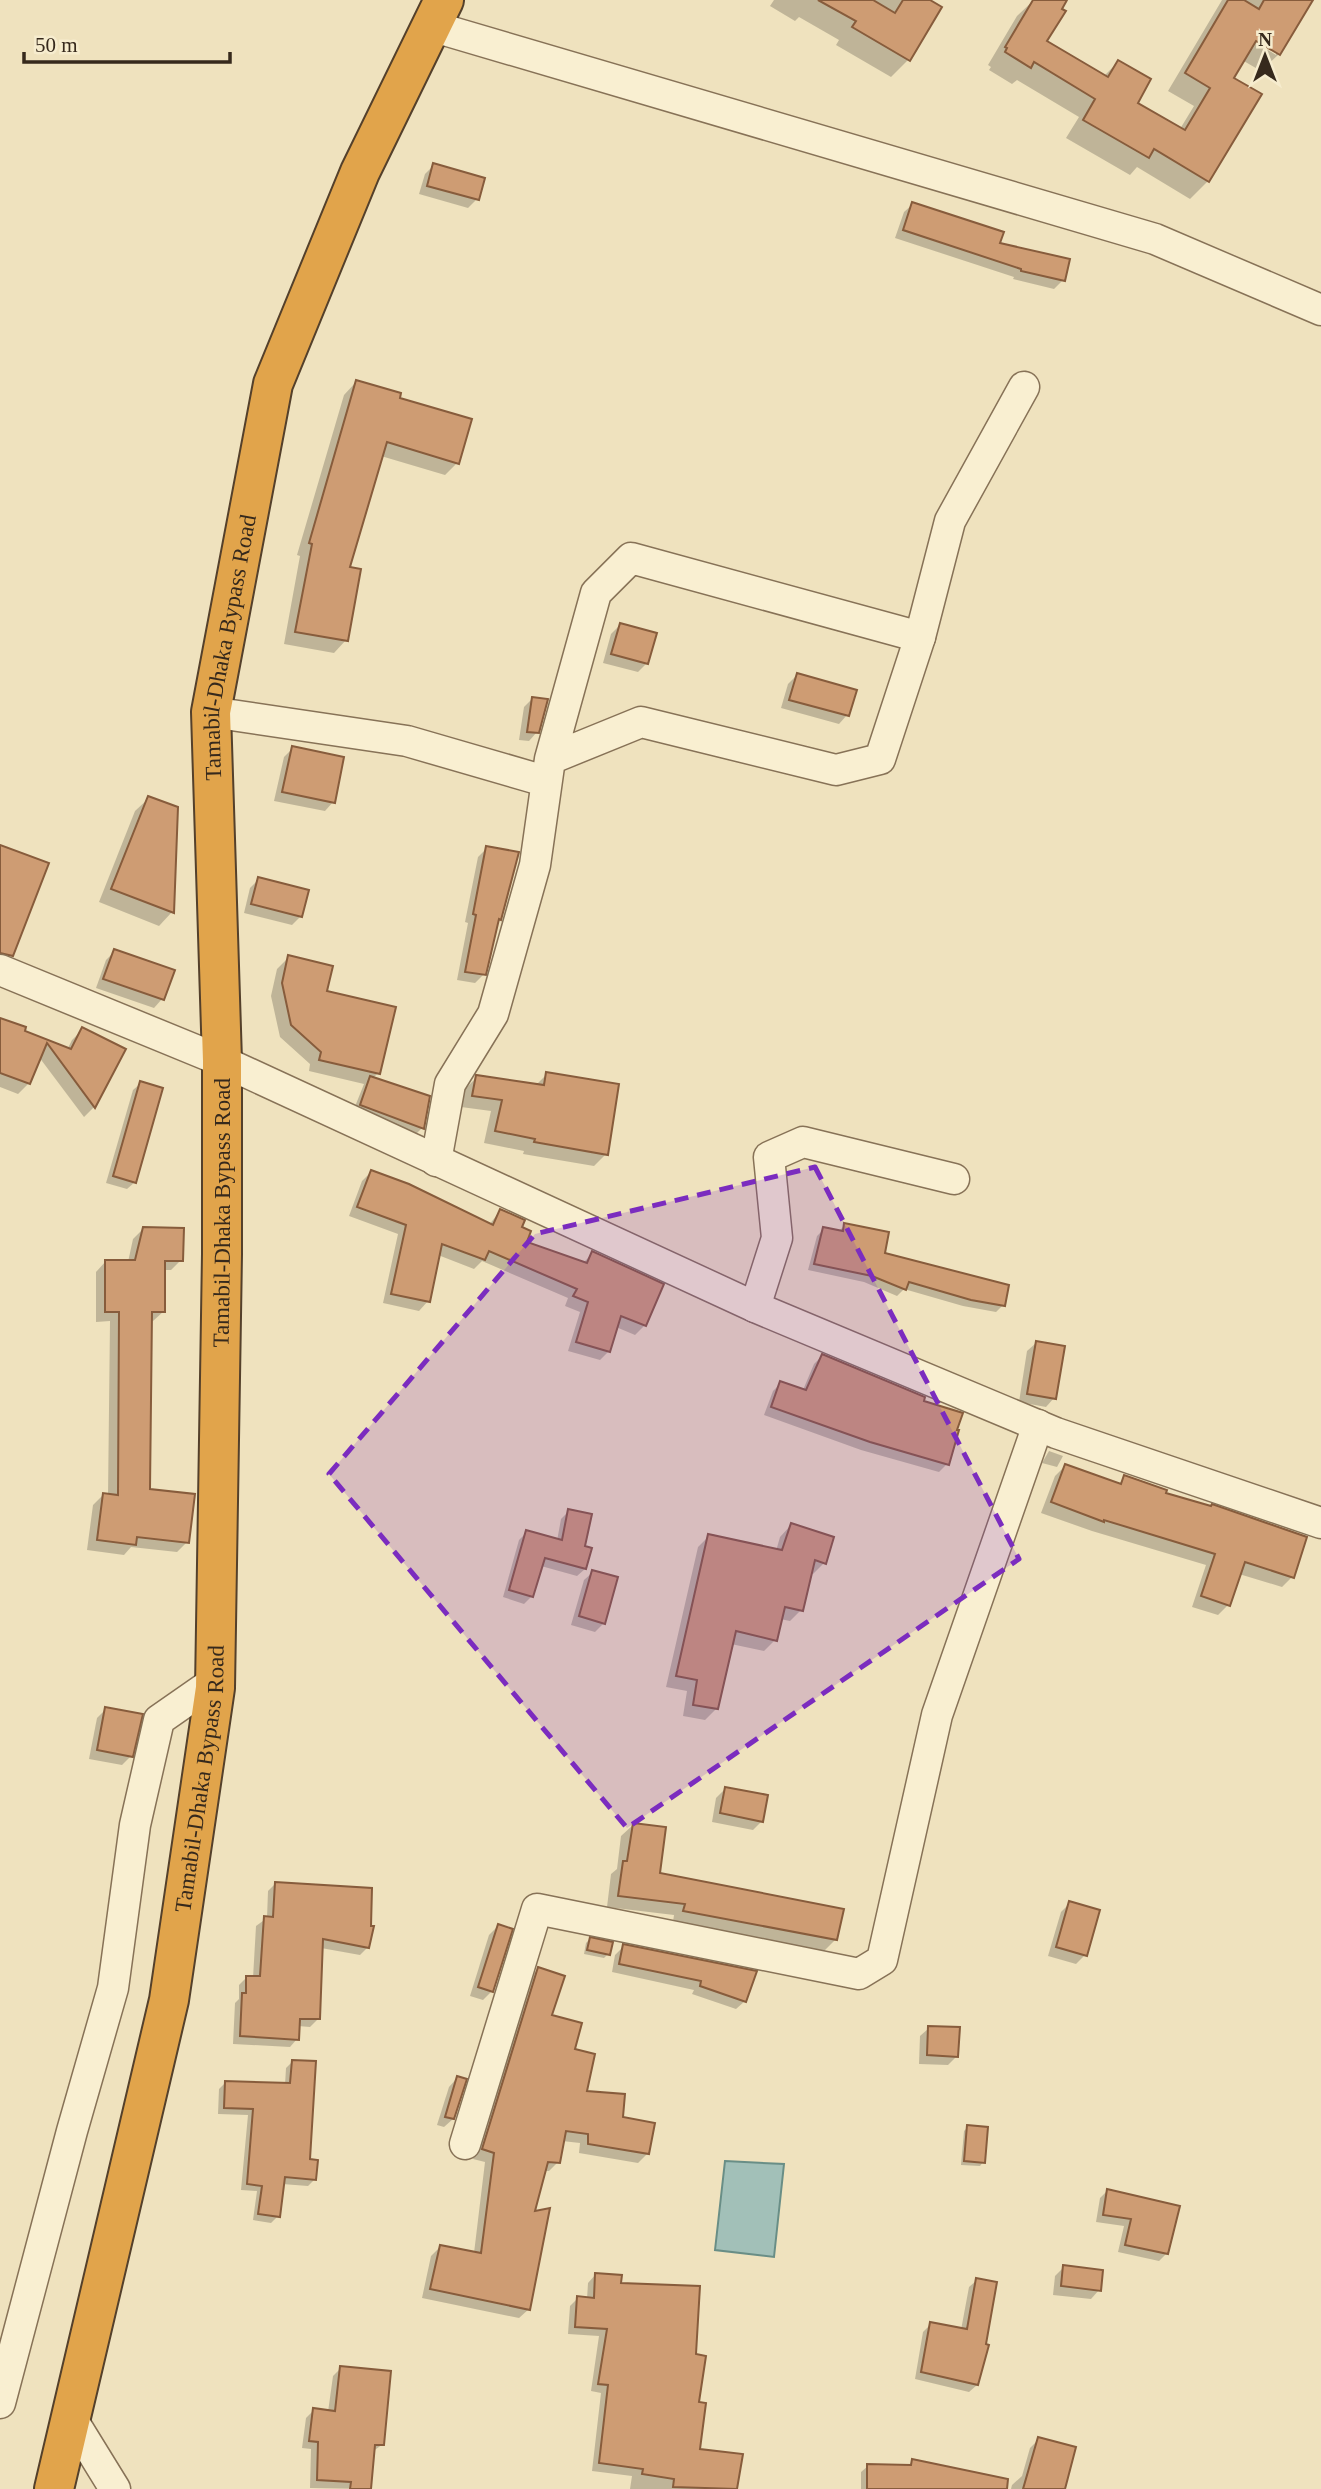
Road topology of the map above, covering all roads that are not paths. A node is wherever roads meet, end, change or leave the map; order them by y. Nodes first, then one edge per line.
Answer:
1 (438, 13) edge
2 (1321, 310) edge
3 (1024, 387) dead end
4 (920, 637) junction
5 (211, 712) junction
6 (544, 769) junction
7 (0, 970) edge
8 (222, 1061) junction
9 (436, 1161) junction
10 (954, 1179) dead end
11 (755, 1307) junction
12 (1038, 1425) junction
13 (1321, 1522) edge
14 (215, 1681) junction
15 (465, 2144) dead end
16 (0, 2403) edge
17 (70, 2416) junction
18 (58, 2471) edge
19 (115, 2489) edge

1 - 2 street
1 - 5 highway, Tamabil-Dhaka Bypass Road
3 - 4 street
4 - 6 street
4 - 6 street
5 - 6 street
5 - 8 highway, Tamabil-Dhaka Bypass Road
6 - 9 street
7 - 8 street
8 - 9 street
8 - 14 highway, Tamabil-Dhaka Bypass Road
9 - 11 street
10 - 11 street
11 - 12 street
12 - 13 street
12 - 15 street
14 - 16 street
14 - 17 highway, Tamabil-Dhaka Bypass Road
17 - 18 highway, Tamabil-Dhaka Bypass Road
17 - 19 street

